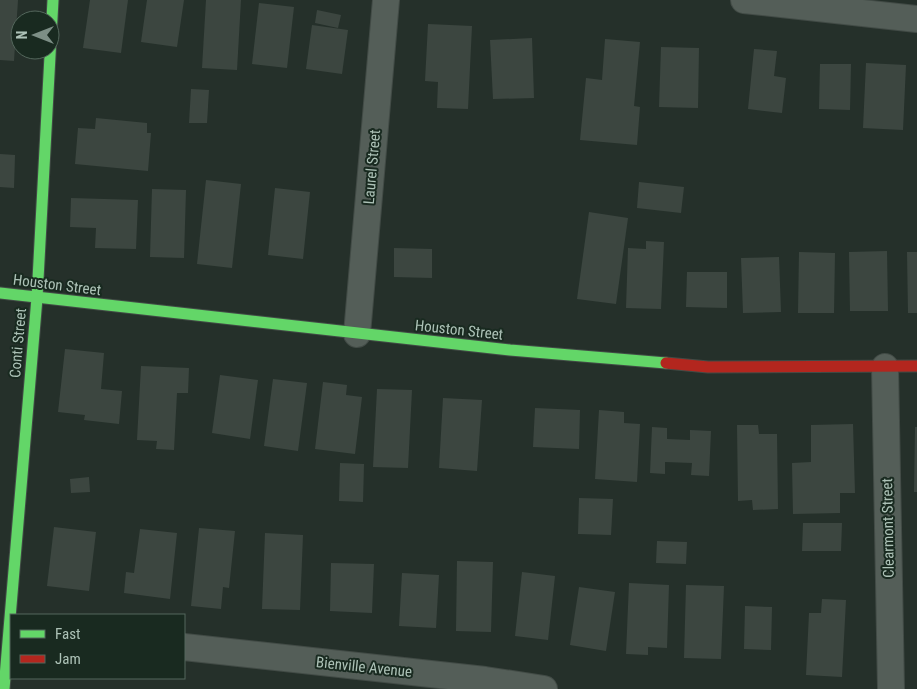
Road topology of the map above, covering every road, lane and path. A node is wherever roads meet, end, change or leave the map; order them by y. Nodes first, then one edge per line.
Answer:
1 (53, 0) edge
2 (386, 0) edge
3 (744, 0) edge
4 (917, 18) edge
5 (0, 293) edge
6 (37, 298) junction
7 (357, 334) junction
8 (917, 366) edge
9 (885, 367) junction
10 (6, 627) edge
11 (185, 646) edge
12 (4, 689) edge
13 (544, 689) edge
14 (891, 689) edge

1 - 6 street, Conti Street
2 - 7 street, Laurel Street
3 - 4 street
5 - 6 street, Houston Street
6 - 7 street, Houston Street
6 - 10 street, Conti Street
7 - 9 street, Houston Street
8 - 9 street, Houston Street
9 - 14 street, Clearmont Street
10 - 12 street, Conti Street
11 - 13 street, Bienville Avenue

